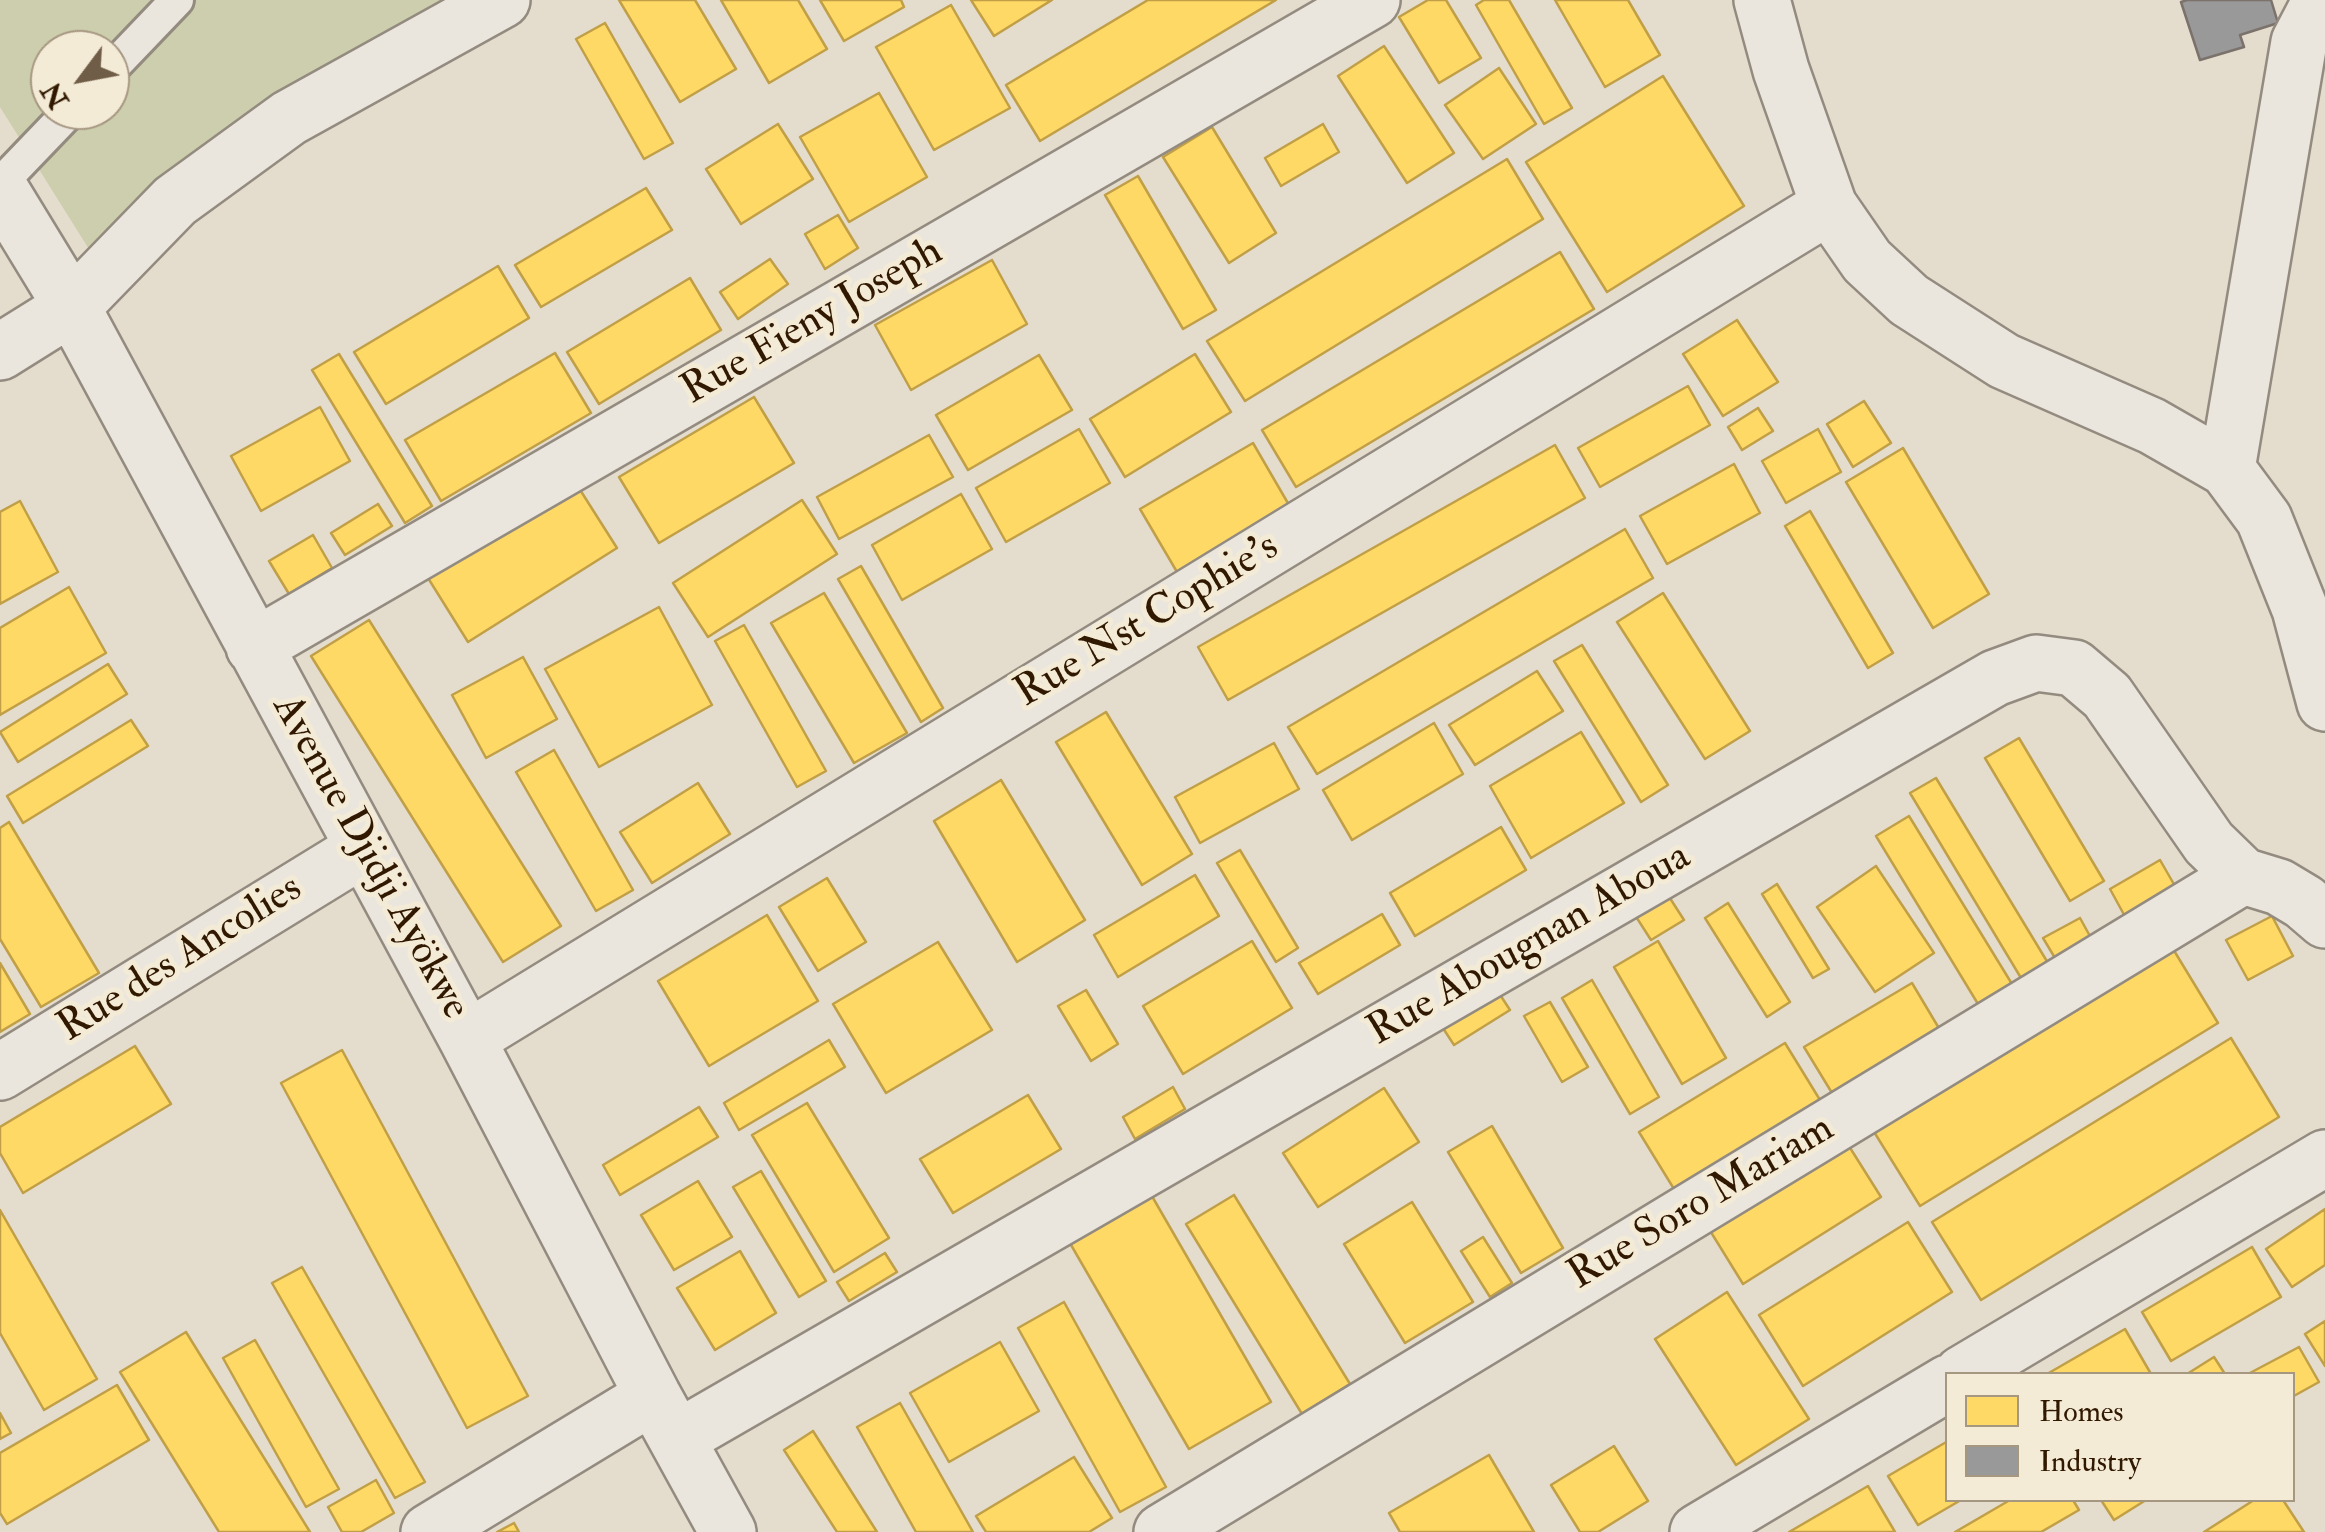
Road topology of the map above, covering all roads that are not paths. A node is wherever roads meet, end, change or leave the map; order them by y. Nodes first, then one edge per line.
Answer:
1 (178, 0) edge
2 (502, 0) edge
3 (1372, 0) edge
4 (1762, 0) edge
5 (2321, 0) edge
6 (130, 49) edge
7 (52, 130) edge
8 (0, 186) edge
9 (1829, 206) junction
10 (72, 308) junction
11 (0, 352) edge
12 (2227, 468) junction
13 (254, 648) junction
14 (2325, 703) edge
15 (363, 848) junction
16 (2242, 876) junction
17 (2325, 920) edge
18 (467, 1039) junction
19 (0, 1072) edge
20 (2325, 1158) edge
21 (1965, 1372) edge
22 (1945, 1385) edge
23 (666, 1417) junction
24 (430, 1532) edge
25 (728, 1532) edge
26 (1162, 1532) edge
27 (1698, 1532) edge

1 - 6 lane
2 - 10 street
3 - 13 street, Rue Fieny Joseph
4 - 9 street
5 - 12 street
7 - 8 lane
8 - 10 street, Avenue Djidji Ayökwe
9 - 12 street
9 - 18 street, Rue Nst Cophie's
10 - 11 street
10 - 13 street, Avenue Djidji Ayökwe
12 - 14 street
13 - 15 street, Avenue Djidji Ayökwe
15 - 18 street, Avenue Djidji Ayökwe
15 - 19 street, Rue des Ancolies
16 - 17 street, Rue Abougnan Aboua
16 - 23 street, Rue Abougnan Aboua
16 - 26 street, Rue Soro Mariam
18 - 23 street, Avenue Djidji Ayökwe
20 - 21 street
22 - 27 street
23 - 24 street, Rue Abougnan Aboua
23 - 25 street, Avenue Djidji Ayökwe

